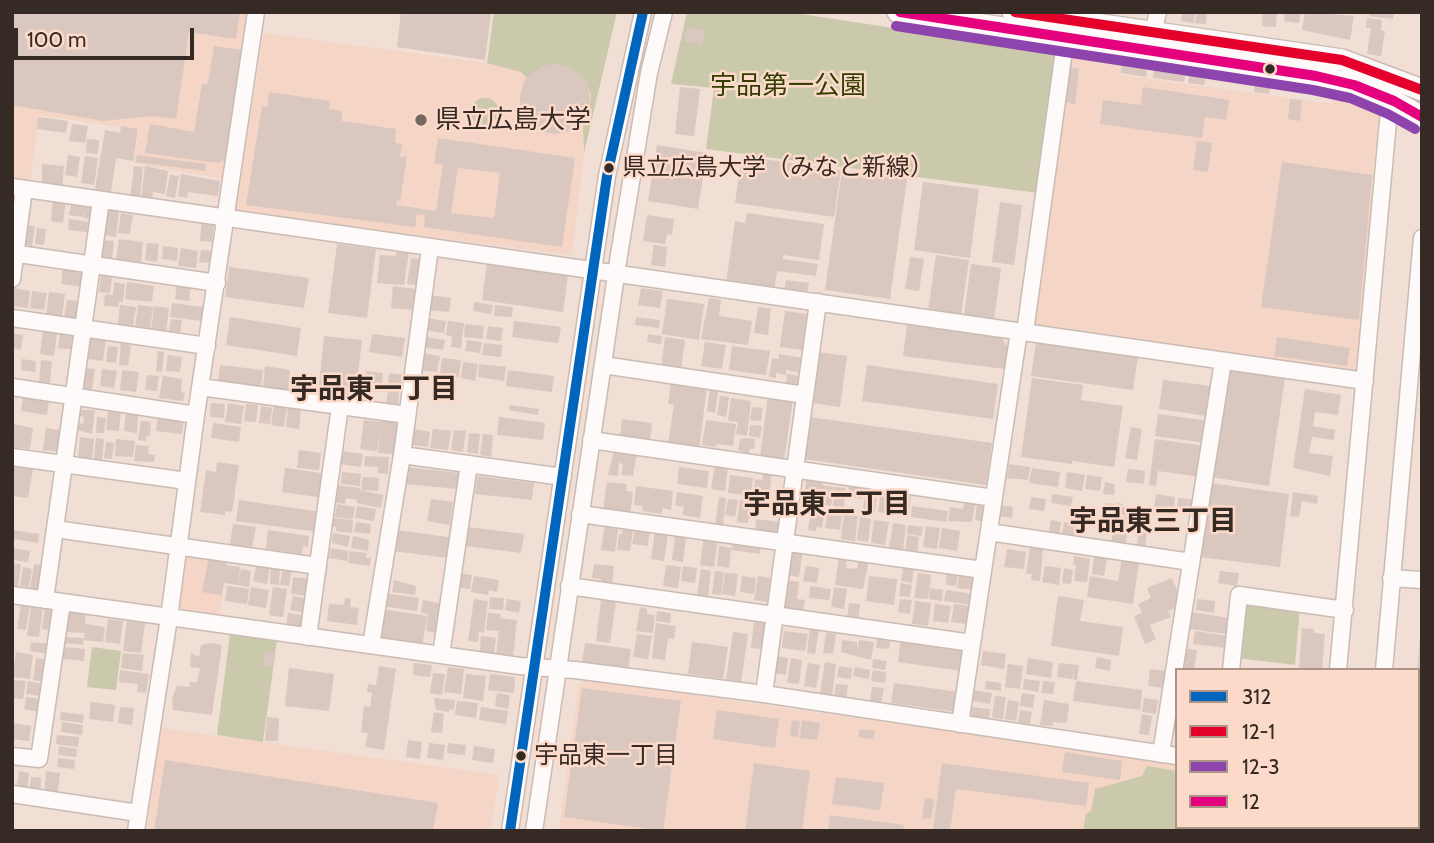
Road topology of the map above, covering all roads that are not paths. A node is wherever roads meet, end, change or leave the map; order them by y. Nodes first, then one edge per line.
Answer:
1 (256, 12) edge
2 (643, 12) edge
3 (664, 12) edge
4 (898, 12) edge
5 (1013, 12) edge
6 (1156, 22) edge
7 (1068, 23) edge
8 (1422, 90) edge
9 (1394, 101) junction
10 (1422, 117) edge
11 (18, 188) edge
12 (101, 200) junction
13 (226, 218) junction
14 (1422, 238) edge
15 (430, 248) junction
16 (14, 253) edge
17 (92, 264) junction
18 (593, 271) junction
19 (617, 274) junction
20 (12, 279) edge
21 (216, 283) junction
22 (818, 302) junction
23 (12, 318) edge
24 (83, 328) junction
25 (1022, 332) junction
26 (207, 346) junction
27 (1223, 362) junction
28 (603, 365) junction
29 (1365, 380) junction
30 (12, 387) edge
31 (200, 387) junction
32 (805, 395) junction
33 (74, 396) junction
34 (340, 406) junction
35 (196, 415) junction
36 (407, 415) junction
37 (591, 440) junction
38 (402, 455) junction
39 (12, 457) edge
40 (64, 464) junction
41 (469, 464) junction
42 (794, 470) junction
43 (563, 477) junction
44 (187, 481) junction
45 (994, 498) junction
46 (580, 514) junction
47 (55, 529) junction
48 (989, 532) junction
49 (784, 542) junction
50 (178, 548) junction
51 (1191, 562) junction
52 (318, 566) junction
53 (983, 570) junction
54 (1391, 578) junction
55 (1422, 580) edge
56 (569, 586) junction
57 (12, 595) edge
58 (45, 600) junction
59 (62, 602) junction
60 (1345, 610) junction
61 (773, 615) junction
62 (169, 618) junction
63 (309, 637) junction
64 (972, 643) junction
65 (371, 645) junction
66 (441, 655) junction
67 (534, 668) junction
68 (1179, 668) edge
69 (1231, 668) edge
70 (1338, 668) edge
71 (1384, 668) edge
72 (557, 669) junction
73 (764, 694) junction
74 (1175, 702) edge
75 (960, 724) junction
76 (1169, 755) edge
77 (12, 756) edge
78 (12, 794) edge
79 (138, 813) junction
80 (135, 831) edge
81 (510, 831) edge
82 (534, 831) edge

1 - 13 street
2 - 18 street
3 - 19 street
4 - 7 main road
5 - 7 main road
6 - 7 main road
6 - 8 main road
7 - 9 main road
7 - 25 street
9 - 10 main road
9 - 29 street
11 - 12 street
11 - 16 street
12 - 13 street
12 - 17 street
13 - 15 street
13 - 21 street
14 - 54 street
15 - 18 street
15 - 36 street
16 - 17 street
16 - 20 street
17 - 21 street
17 - 24 street
18 - 19 street
18 - 43 street
19 - 22 street
19 - 28 street
21 - 26 street
22 - 25 street
22 - 32 street
23 - 24 street
24 - 26 street
24 - 33 street
25 - 27 street
25 - 45 street
26 - 31 street
27 - 29 street
27 - 51 street
28 - 32 street
28 - 37 street
29 - 60 street
30 - 33 street
31 - 34 street
31 - 35 street
32 - 42 street
33 - 35 street
33 - 40 street
34 - 36 street
34 - 52 street
35 - 44 street
36 - 38 street
37 - 42 street
37 - 46 street
38 - 41 street
38 - 65 street
39 - 40 street
40 - 44 street
40 - 47 street
41 - 43 street
41 - 66 street
42 - 45 street
42 - 49 street
43 - 67 street
44 - 50 street
45 - 48 street
46 - 49 street
46 - 56 street
47 - 50 street
47 - 58 street
48 - 51 street
48 - 53 street
49 - 53 street
49 - 61 street
50 - 52 street
50 - 62 street
51 - 68 street
52 - 63 street
53 - 64 street
54 - 55 street
54 - 71 street
56 - 61 street
56 - 72 street
57 - 58 street
58 - 59 street
59 - 62 street
59 - 77 street
60 - 69 street
60 - 70 street
61 - 64 street
61 - 73 street
62 - 63 street
62 - 79 street
63 - 65 street
64 - 75 street
65 - 66 street
66 - 67 street
67 - 72 street
67 - 81 street
72 - 73 street
72 - 82 street
73 - 75 street
74 - 76 street
75 - 76 street
78 - 79 street
79 - 80 street

